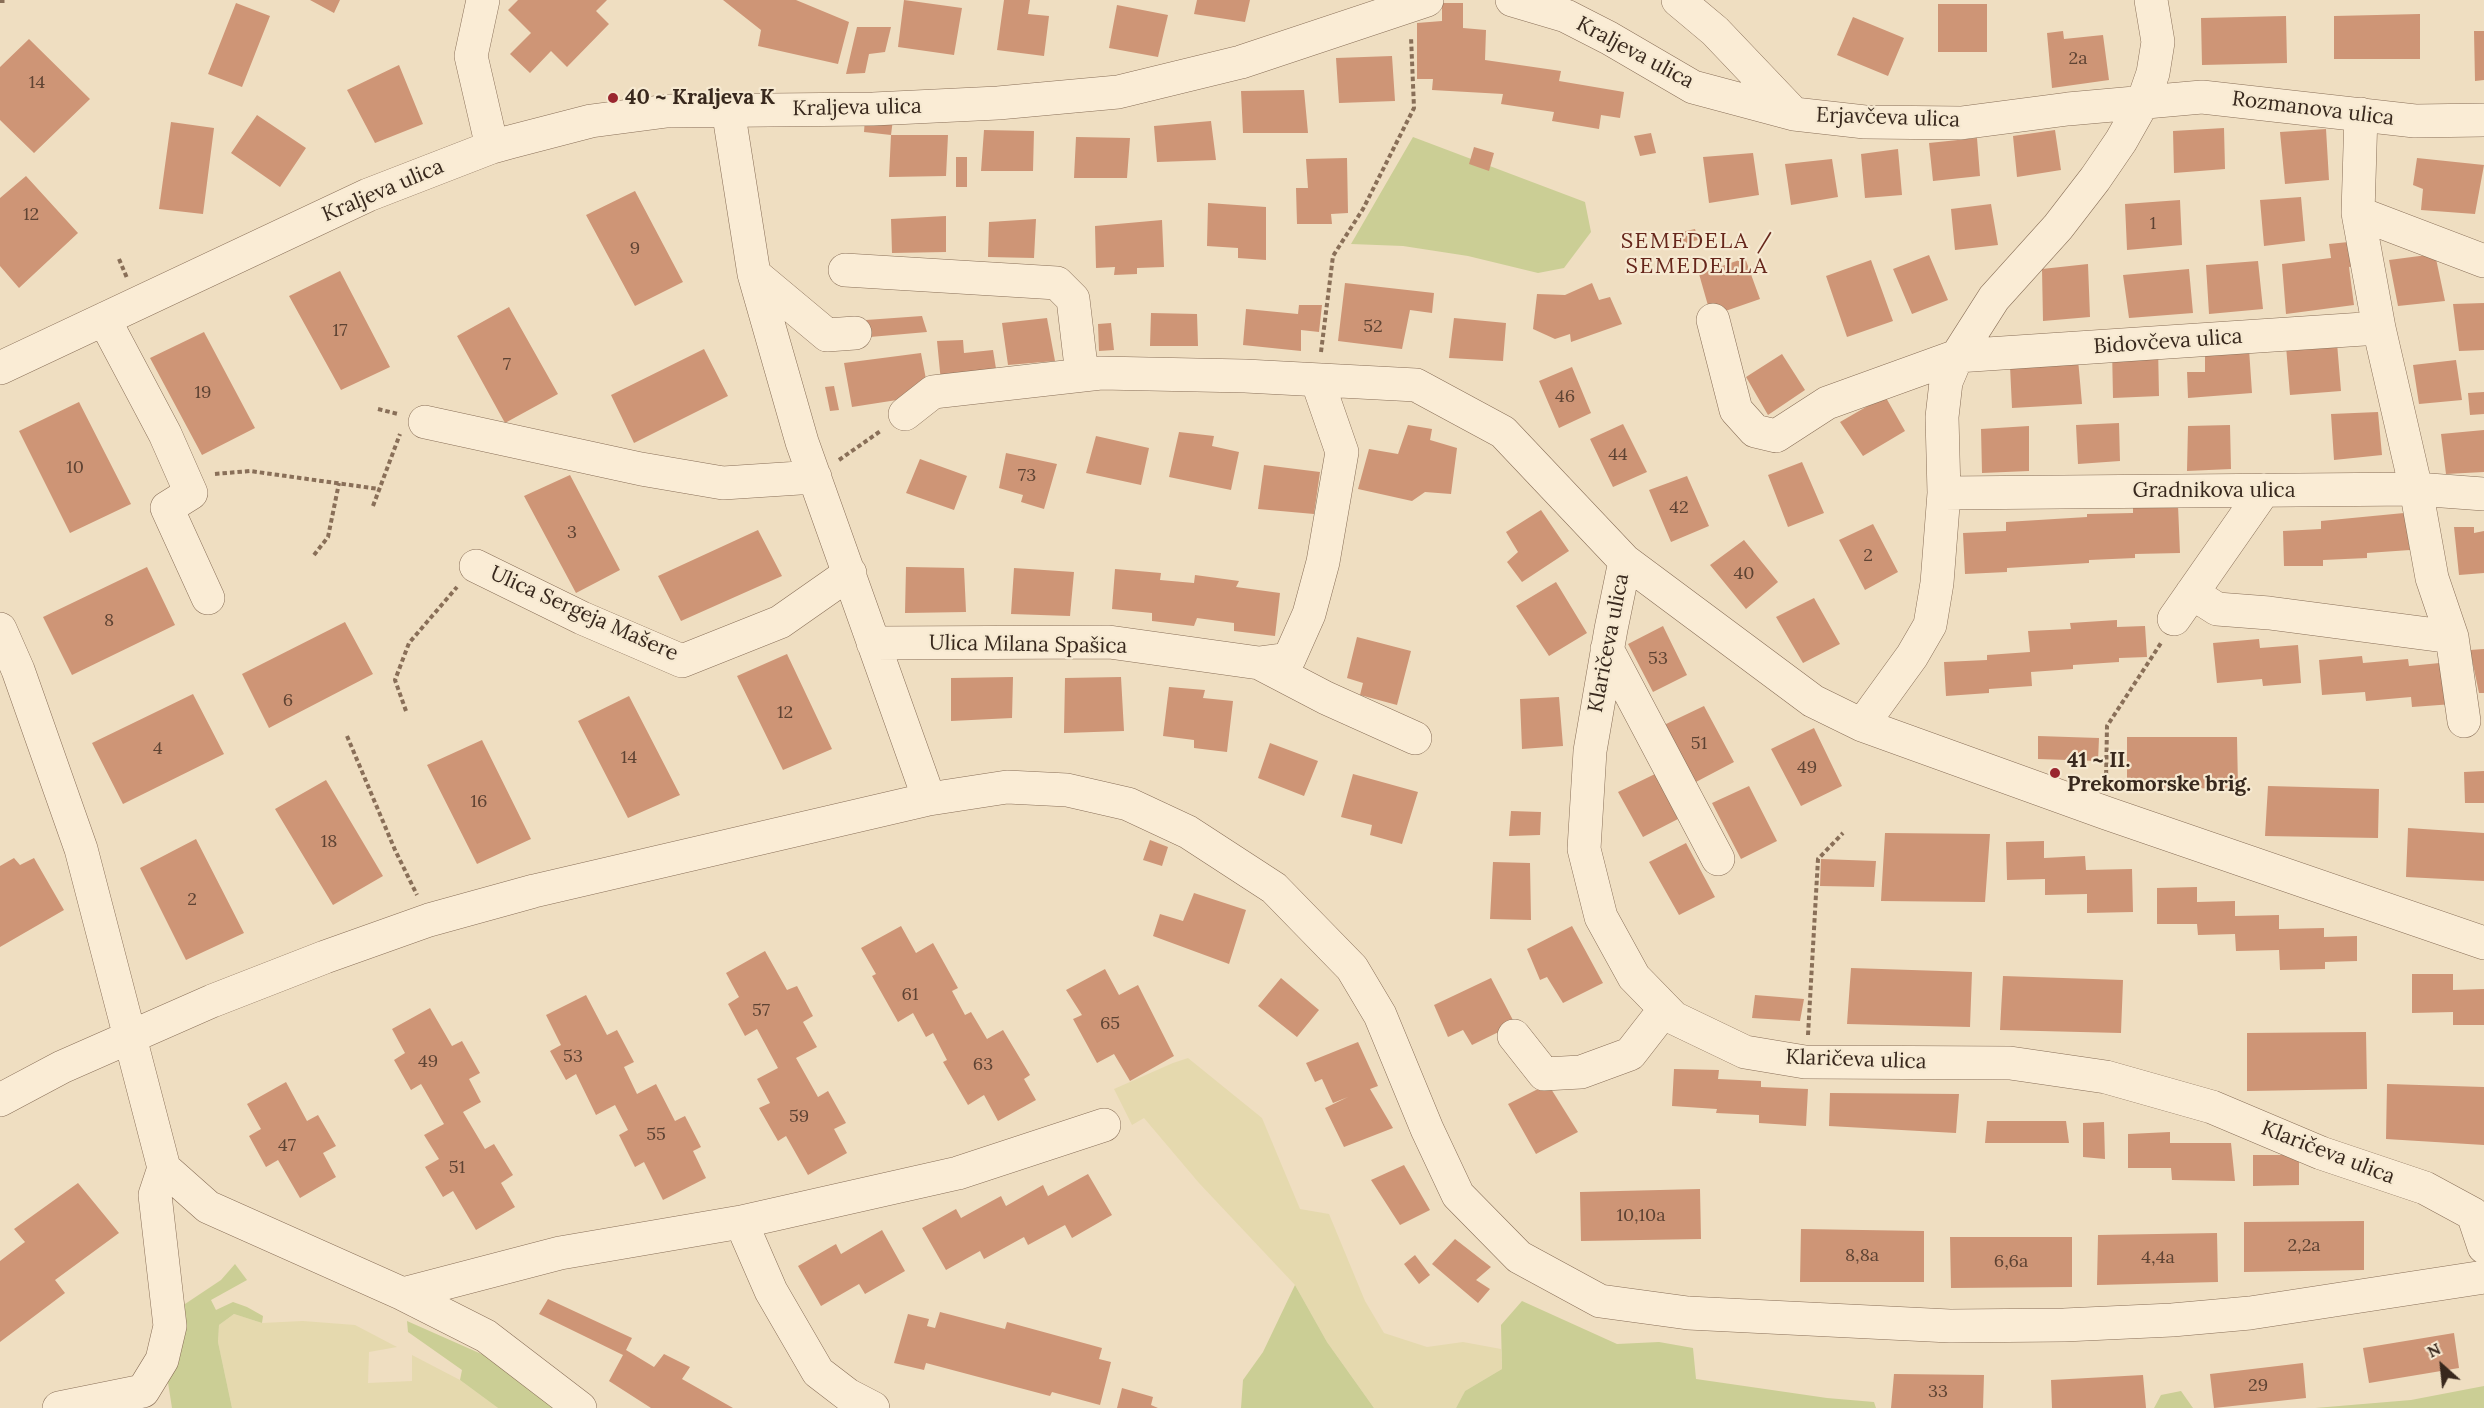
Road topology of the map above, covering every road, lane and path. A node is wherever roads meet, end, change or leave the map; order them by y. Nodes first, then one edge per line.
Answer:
1 (483, 0) edge
2 (1512, 0) edge
3 (1678, 0) edge
4 (2151, 0) edge
5 (1418, 2) edge
6 (2143, 102) junction
7 (728, 109) junction
8 (1794, 114) junction
9 (2361, 114) junction
10 (2484, 120) edge
11 (492, 147) junction
12 (2358, 213) junction
13 (2484, 261) edge
14 (845, 270) dead end
15 (754, 274) junction
16 (104, 319) junction
17 (1713, 320) dead end
18 (2379, 328) junction
19 (855, 333) dead end
20 (1957, 356) junction
21 (0, 368) edge
22 (1082, 375) junction
23 (1317, 380) junction
24 (378, 409) dead end
25 (905, 414) joint
26 (411, 422) junction
27 (815, 477) junction
28 (185, 480) junction
29 (339, 483) junction
30 (379, 489) junction
31 (2416, 489) junction
32 (2264, 490) junction
33 (1944, 493) junction
34 (2484, 494) edge
35 (373, 506) dead end
36 (314, 555) dead end
37 (1625, 561) junction
38 (476, 566) joint
39 (850, 573) junction
40 (208, 598) dead end
41 (2183, 606) junction
42 (0, 629) edge
43 (2452, 637) junction
44 (873, 643) junction
45 (1607, 649) junction
46 (1259, 663) junction
47 (406, 711) dead end
48 (2464, 721) dead end
49 (1862, 725) junction
50 (347, 736) dead end
51 (1415, 738) dead end
52 (929, 799) junction
53 (2106, 813) junction
54 (1843, 833) dead end
55 (1719, 860) dead end
56 (429, 920) junction
57 (2484, 943) edge
58 (1810, 1008) dead end
59 (1665, 1009) junction
60 (1514, 1036) dead end
61 (130, 1037) junction
62 (0, 1100) edge
63 (1104, 1125) dead end
64 (164, 1168) junction
65 (741, 1222) junction
66 (2484, 1247) edge
67 (2484, 1277) edge
68 (402, 1294) junction
69 (59, 1408) edge
70 (580, 1408) edge
71 (873, 1408) edge

1 - 11 street
2 - 8 street, Kraljeva ulica
3 - 8 street, Erjavčeva ulica
4 - 6 street
5 - 7 street, Kraljeva ulica
5 - 23 path
6 - 8 street, Erjavčeva ulica
6 - 9 street, Rozmanova ulica
6 - 20 street
7 - 11 street, Kraljeva ulica
7 - 15 street
9 - 10 street, Rozmanova ulica
9 - 12 street
11 - 16 street, Kraljeva ulica
12 - 13 street
12 - 18 street
14 - 22 street
15 - 19 street
15 - 27 street
16 - 21 street, Kraljeva ulica
16 - 28 street
17 - 20 street, Bidovčeva ulica
18 - 20 street, Bidovčeva ulica
18 - 31 street
20 - 33 street
22 - 23 street
22 - 25 street
23 - 37 street
23 - 46 street
24 - 26 path
25 - 27 path
26 - 27 street
26 - 30 path
27 - 39 street
28 - 29 path
28 - 40 street
29 - 30 path
29 - 36 path
30 - 35 path
31 - 32 street, Gradnikova ulica
31 - 34 street, Gradnikova ulica
31 - 43 street
32 - 33 street, Gradnikova ulica
32 - 41 street
33 - 49 street
37 - 45 street, Klaričeva ulica
37 - 49 street
38 - 39 street, Ulica Sergeja Mašere
38 - 47 path
39 - 44 street
41 - 43 street
41 - 53 path
42 - 61 street
43 - 48 street
44 - 46 street, Ulica Milana Spašica
44 - 52 street
45 - 55 street
45 - 59 street, Klaričeva ulica
46 - 51 street, Ulica Milana Spašica
49 - 53 street
50 - 56 path
52 - 56 street
52 - 67 street
53 - 57 street
54 - 58 path
56 - 61 street
59 - 60 street
59 - 66 street, Klaričeva ulica
61 - 62 street
61 - 64 street
63 - 65 street
64 - 68 street
64 - 69 street
65 - 68 street
65 - 71 street
68 - 70 street

